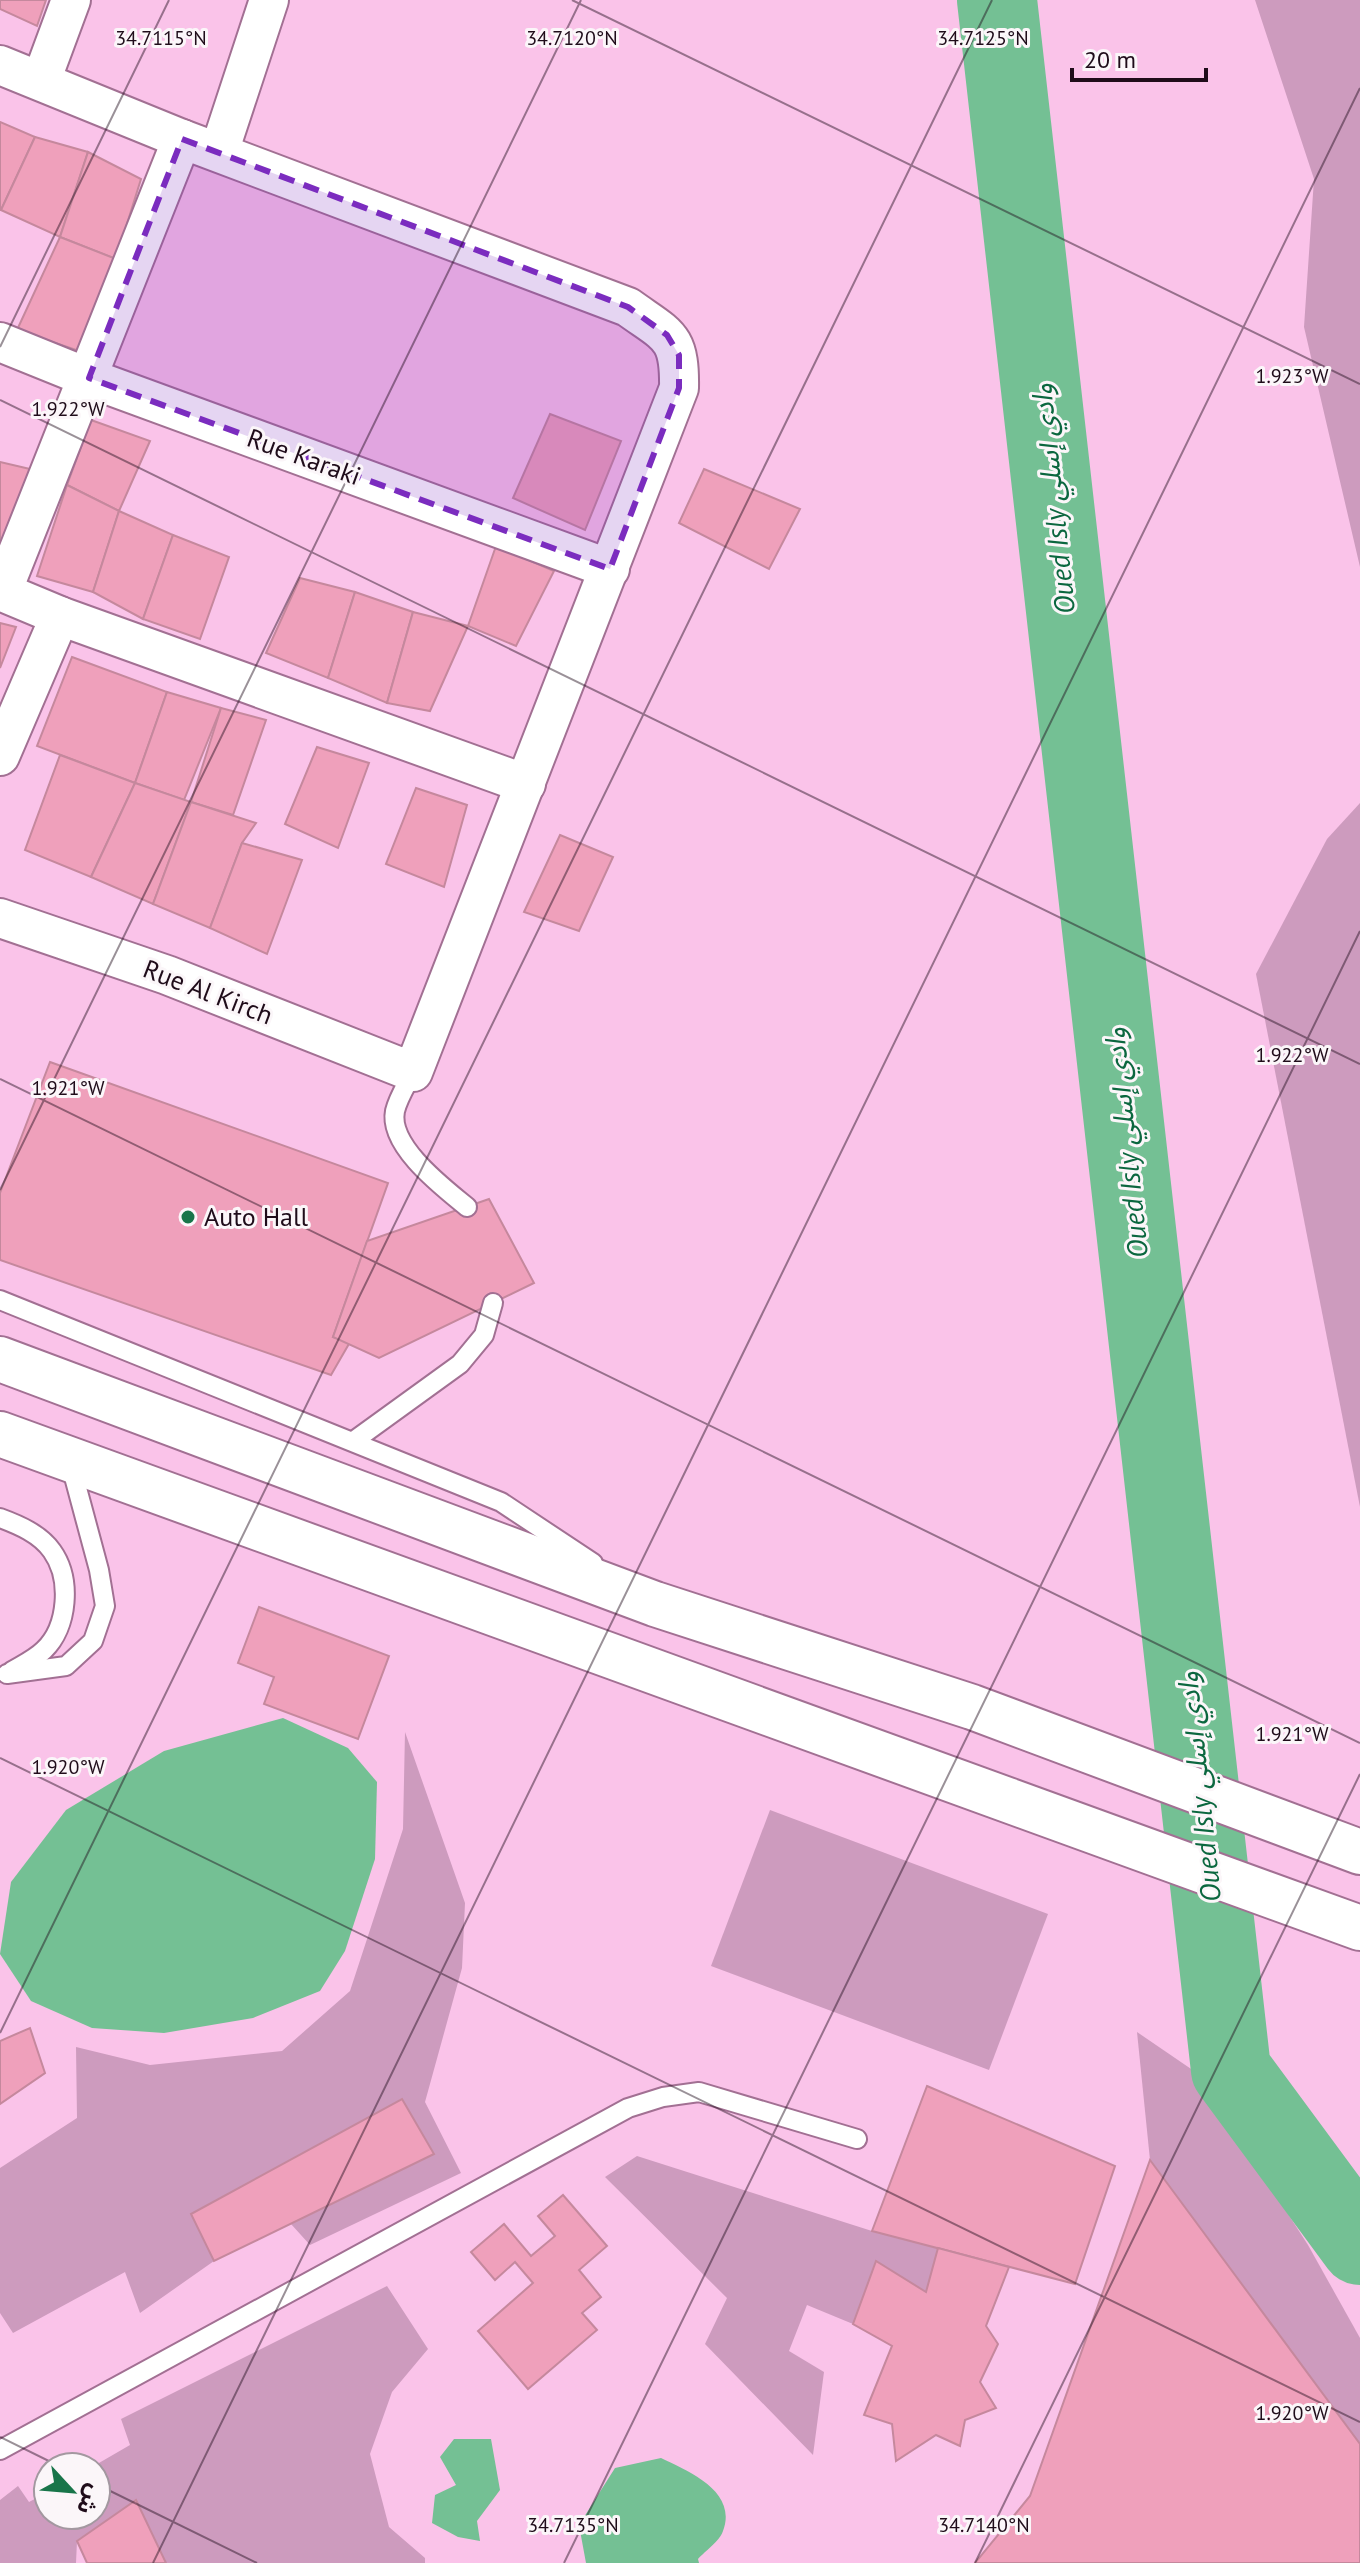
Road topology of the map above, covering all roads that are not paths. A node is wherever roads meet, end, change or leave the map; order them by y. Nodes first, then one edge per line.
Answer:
1 (71, 0) edge
2 (269, 0) edge
3 (0, 65) edge
4 (41, 81) junction
5 (182, 139) junction
6 (219, 152) junction
7 (0, 342) edge
8 (89, 378) junction
9 (610, 569) junction
10 (1, 592) edge
11 (60, 616) junction
12 (0, 756) edge
13 (526, 784) junction
14 (0, 918) edge
15 (413, 1072) junction
16 (467, 1207) dead end
17 (0, 1300) edge
18 (493, 1303) dead end
19 (0, 1359) edge
20 (0, 1434) edge
21 (355, 1440) junction
22 (69, 1459) junction
23 (0, 1518) edge
24 (655, 1604) junction
25 (4, 1677) edge
26 (1360, 1852) edge
27 (1360, 1928) edge
28 (857, 2139) dead end
29 (0, 2450) edge

1 - 4 street
2 - 6 street
3 - 4 street
4 - 5 street
5 - 6 street
5 - 8 street
6 - 9 street
7 - 8 street, Rue Karaki
8 - 9 street, Rue Karaki
8 - 10 street
9 - 13 street
10 - 11 street
11 - 12 street
11 - 13 street
13 - 15 street
14 - 15 street, Rue Al Kirch
15 - 16 lane
17 - 21 lane
18 - 21 lane
19 - 24 main road
20 - 22 main road
21 - 24 lane
22 - 25 lane
22 - 27 main road
23 - 25 lane
24 - 26 main road
28 - 29 lane

